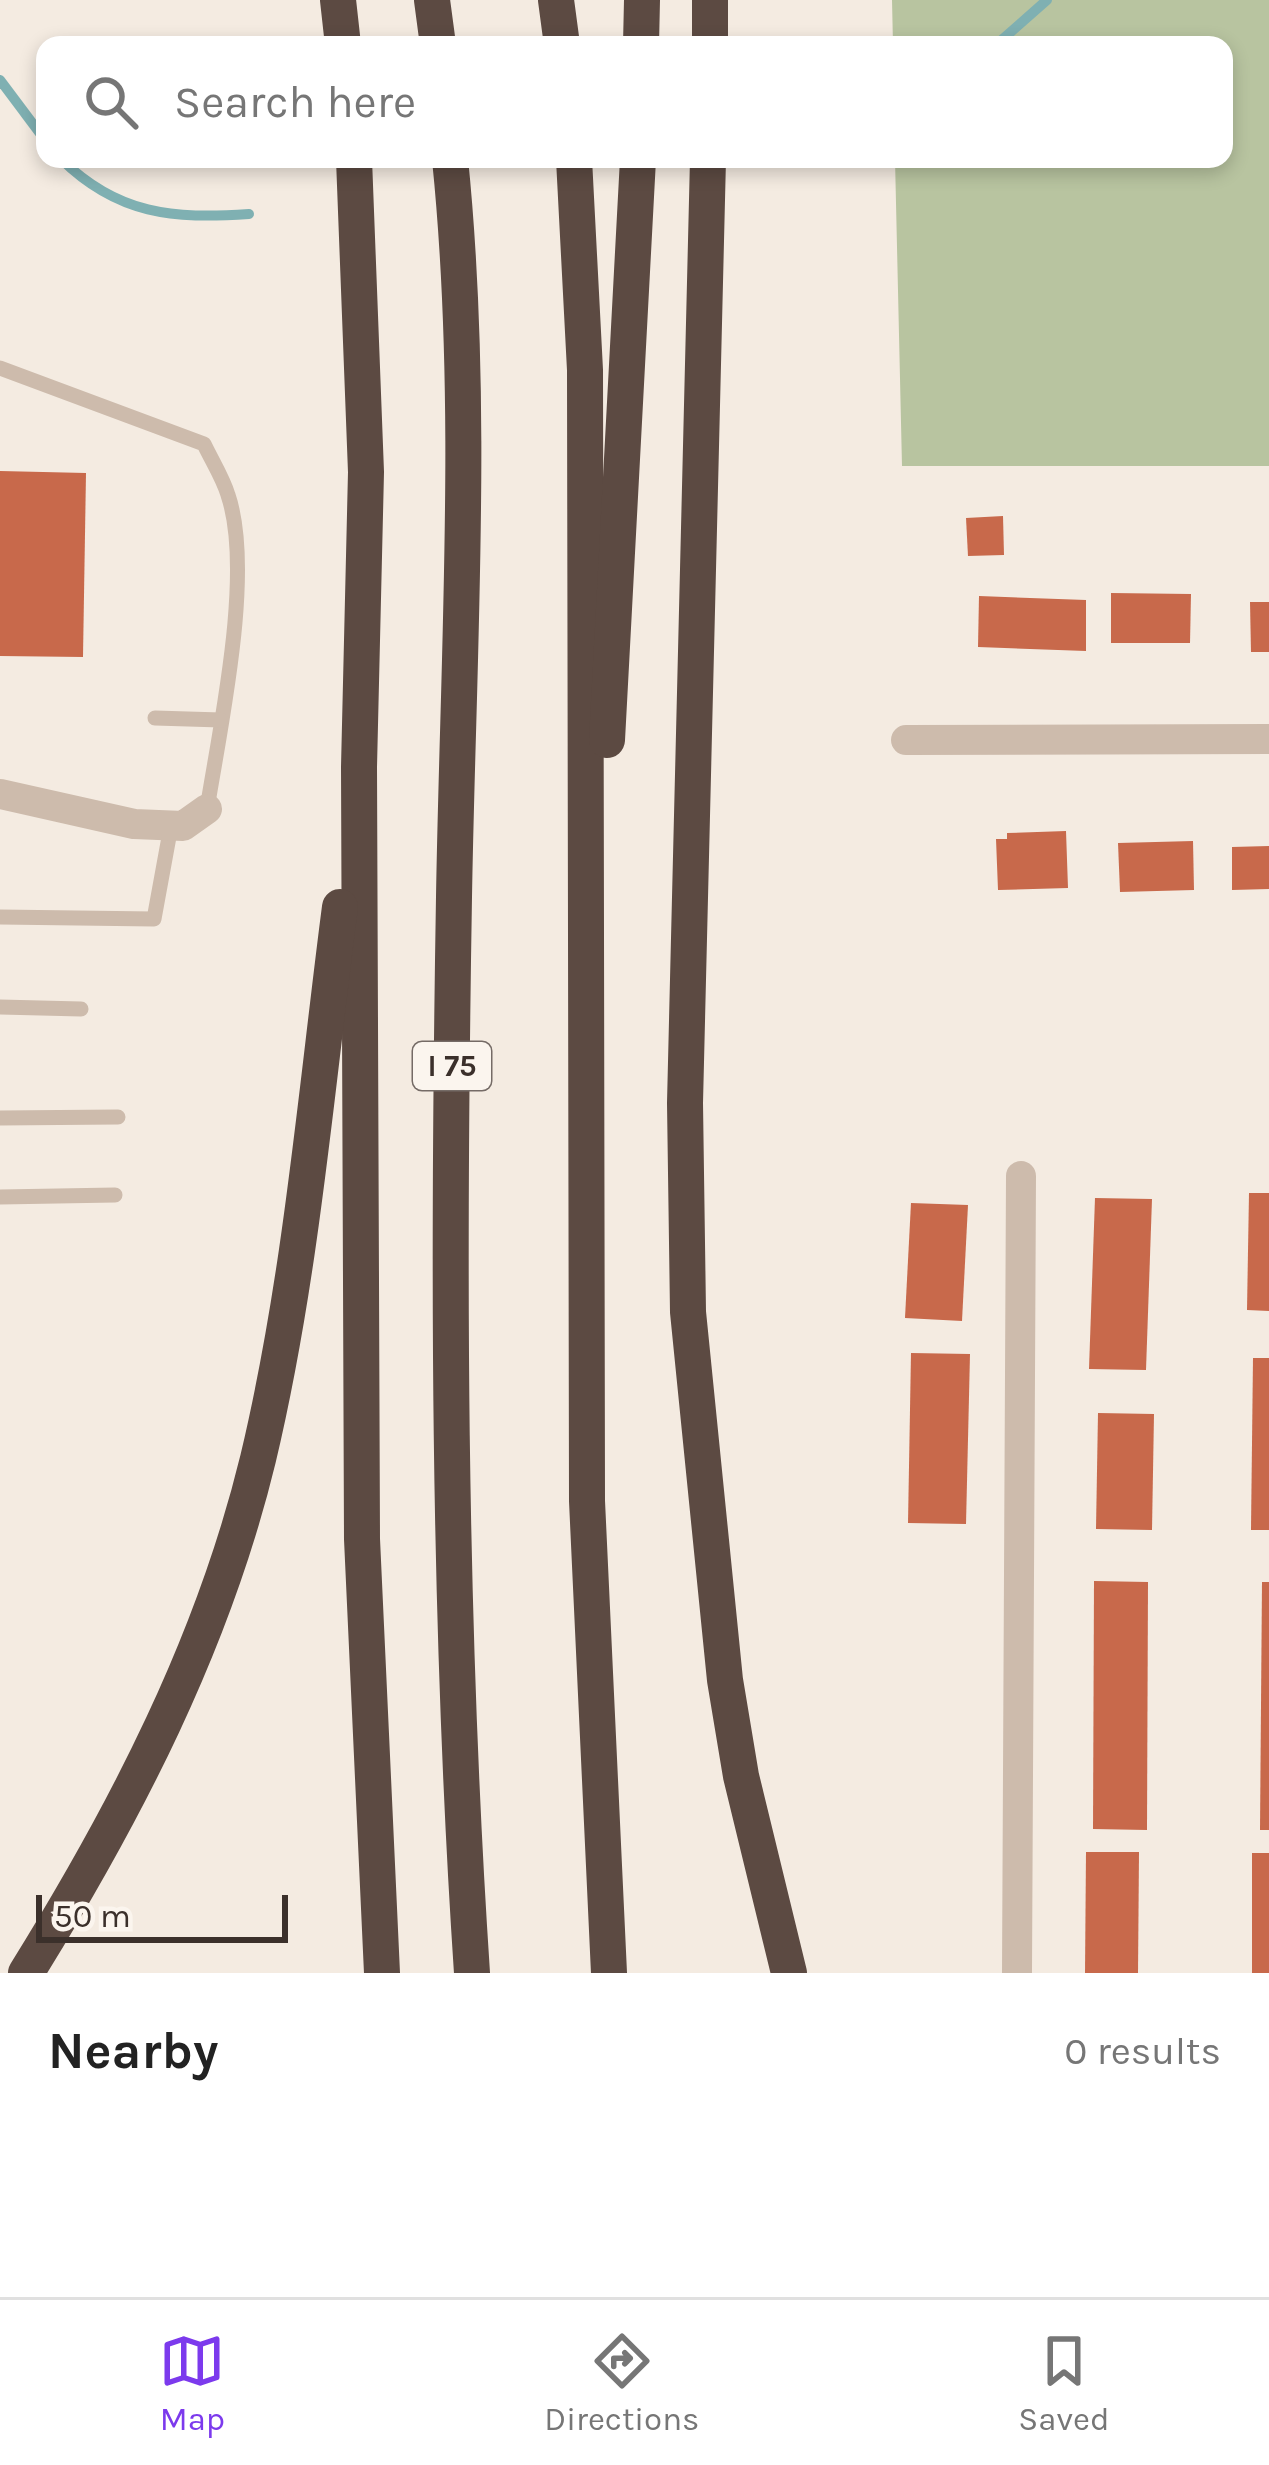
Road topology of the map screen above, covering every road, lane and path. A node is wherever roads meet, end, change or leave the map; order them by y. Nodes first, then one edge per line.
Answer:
1 (338, 0) edge
2 (432, 0) edge
3 (556, 0) edge
4 (642, 0) edge
5 (710, 0) edge
6 (343, 36) edge
7 (437, 36) edge
8 (561, 36) edge
9 (641, 36) edge
10 (710, 36) edge
11 (354, 168) edge
12 (450, 168) edge
13 (574, 168) edge
14 (638, 168) edge
15 (708, 168) edge
16 (0, 368) edge
17 (155, 718) dead end
18 (220, 720) junction
19 (1269, 739) edge
20 (906, 740) dead end
21 (359, 767) junction
22 (0, 794) edge
23 (207, 809) joint
24 (171, 826) junction
25 (0, 917) edge
26 (0, 1007) edge
27 (81, 1009) dead end
28 (586, 1072) junction
29 (118, 1117) dead end
30 (0, 1118) edge
31 (1022, 1176) dead end
32 (115, 1195) dead end
33 (0, 1197) edge
34 (26, 1973) edge
35 (382, 1973) edge
36 (472, 1973) edge
37 (609, 1973) edge
38 (789, 1973) edge
39 (1017, 1973) edge

1 - 6 highway
2 - 7 highway
3 - 8 highway
4 - 9 highway
5 - 10 highway
11 - 21 highway
12 - 36 highway, I 75
13 - 28 highway
14 - 28 highway
15 - 38 highway
16 - 18 lane
17 - 18 lane
18 - 23 lane
19 - 20 street
21 - 34 highway
21 - 35 highway
22 - 24 street
23 - 24 street
24 - 25 lane
26 - 27 lane
28 - 37 highway
29 - 30 lane
31 - 39 street
32 - 33 lane

